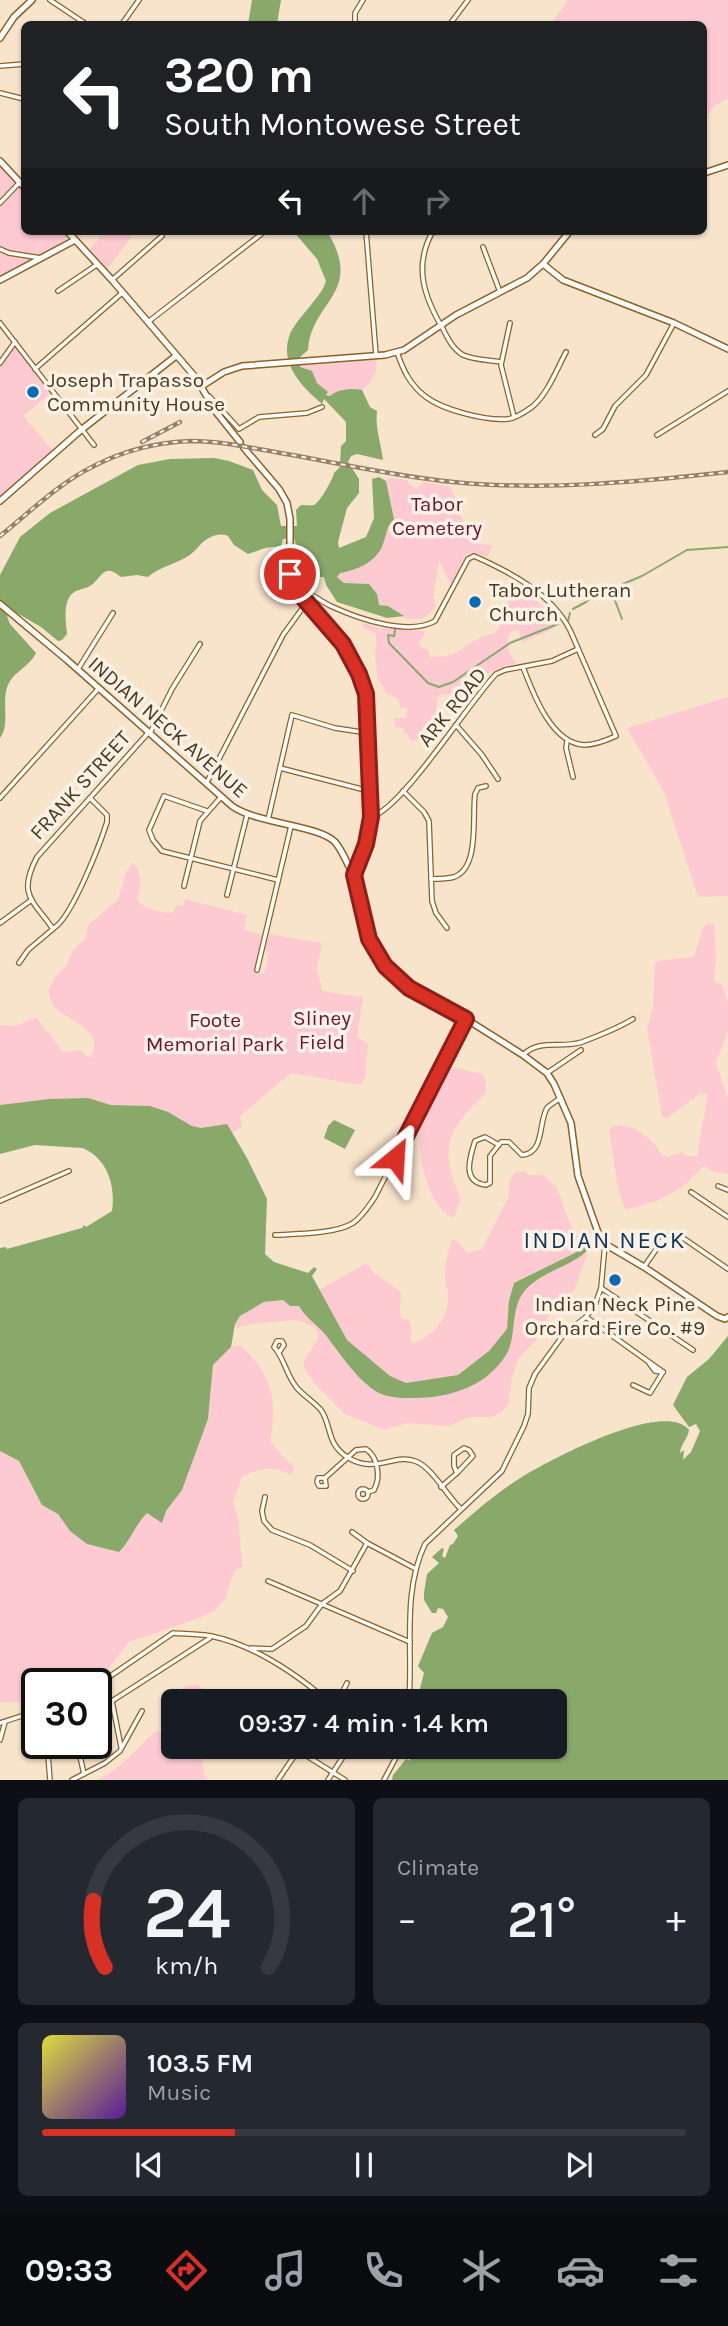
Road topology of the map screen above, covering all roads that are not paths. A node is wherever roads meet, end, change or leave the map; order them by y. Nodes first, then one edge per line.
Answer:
1 (32, 0) edge
2 (50, 0) edge
3 (139, 0) edge
4 (363, 0) edge
5 (468, 0) edge
6 (82, 21) edge
7 (124, 21) edge
8 (355, 21) edge
9 (452, 21) edge
10 (1, 33) edge
11 (21, 64) edge
12 (0, 66) edge
13 (0, 93) edge
14 (21, 98) edge
15 (0, 161) edge
16 (728, 165) edge
17 (707, 172) edge
18 (21, 183) edge
19 (21, 185) edge
20 (0, 202) edge
21 (71, 235) edge
22 (260, 235) edge
23 (366, 235) edge
24 (431, 235) edge
25 (162, 236) dead end
26 (565, 237) edge
27 (75, 240) junction
28 (483, 247) dead end
29 (0, 249) edge
30 (41, 258) junction
31 (98, 264) junction
32 (543, 264) junction
33 (0, 280) edge
34 (112, 280) junction
35 (58, 291) dead end
36 (499, 292) junction
37 (122, 293) junction
38 (148, 322) junction
39 (0, 323) edge
40 (510, 323) dead end
41 (674, 323) junction
42 (441, 327) junction
43 (15, 342) junction
44 (728, 349) edge
45 (397, 352) junction
46 (566, 352) dead end
47 (376, 355) junction
48 (176, 356) junction
49 (501, 362) junction
50 (0, 363) edge
51 (35, 369) junction
52 (203, 389) junction
53 (728, 391) edge
54 (322, 407) dead end
55 (514, 417) junction
56 (81, 430) junction
57 (596, 435) dead end
58 (657, 435) dead end
59 (94, 445) dead end
60 (0, 501) edge
61 (298, 592) junction
62 (307, 602) junction
63 (0, 604) edge
64 (113, 613) dead end
65 (200, 644) dead end
66 (578, 649) junction
67 (523, 667) junction
68 (78, 669) junction
69 (99, 688) junction
70 (456, 725) junction
71 (149, 733) junction
72 (369, 733) junction
73 (567, 741) junction
74 (280, 768) junction
75 (573, 777) dead end
76 (498, 779) dead end
77 (206, 784) junction
78 (486, 786) dead end
79 (371, 791) junction
80 (403, 791) junction
81 (221, 797) junction
82 (0, 798) edge
83 (90, 798) junction
84 (207, 811) junction
85 (247, 815) junction
86 (371, 817) junction
87 (268, 820) junction
88 (291, 827) junction
89 (191, 857) junction
90 (233, 867) junction
91 (354, 875) junction
92 (431, 879) junction
93 (278, 880) junction
94 (184, 886) dead end
95 (228, 895) dead end
96 (30, 901) junction
97 (0, 923) edge
98 (447, 928) dead end
99 (53, 929) junction
100 (19, 963) dead end
101 (257, 970) dead end
102 (466, 1019) junction
103 (633, 1019) dead end
104 (581, 1050) dead end
105 (523, 1055) junction
106 (547, 1073) junction
107 (562, 1101) junction
108 (499, 1145) junction
109 (69, 1171) dead end
110 (718, 1186) dead end
111 (728, 1190) edge
112 (691, 1192) dead end
113 (0, 1201) edge
114 (728, 1217) edge
115 (275, 1235) dead end
116 (601, 1239) junction
117 (644, 1267) junction
118 (728, 1269) edge
119 (601, 1288) junction
120 (586, 1317) junction
121 (727, 1318) edge
122 (693, 1350) dead end
123 (280, 1351) dead end
124 (632, 1385) dead end
125 (348, 1457) junction
126 (376, 1465) junction
127 (457, 1473) junction
128 (325, 1478) dead end
129 (441, 1486) junction
130 (368, 1492) dead end
131 (265, 1497) dead end
132 (460, 1508) junction
133 (352, 1532) dead end
134 (367, 1544) junction
135 (414, 1569) junction
136 (353, 1571) junction
137 (268, 1581) dead end
138 (322, 1604) junction
139 (212, 1636) junction
140 (410, 1642) junction
141 (250, 1648) junction
142 (112, 1675) edge
143 (347, 1683) dead end
144 (311, 1689) edge
145 (344, 1689) edge
146 (409, 1689) edge
147 (112, 1702) joint
148 (142, 1712) dead end
149 (21, 1716) edge
150 (2, 1723) edge
151 (0, 1740) edge
152 (121, 1749) junction
153 (48, 1759) edge
154 (81, 1759) edge
155 (293, 1759) edge
156 (314, 1759) edge
157 (342, 1759) edge
158 (395, 1759) edge
159 (333, 1772) junction
160 (84, 1774) junction
161 (50, 1780) edge
162 (72, 1780) edge
163 (278, 1780) edge
164 (328, 1780) edge
165 (345, 1780) edge
166 (384, 1780) edge

1 - 10 street
2 - 6 street
3 - 7 street
4 - 8 street
5 - 9 street
11 - 12 street
13 - 14 street
15 - 18 street
16 - 17 street
19 - 20 street
21 - 27 street
22 - 38 street
23 - 47 street
24 - 42 street
25 - 34 street
26 - 32 street
27 - 30 street
27 - 31 street
28 - 36 street
29 - 30 street
30 - 33 street
31 - 34 street
31 - 35 street
32 - 36 street
32 - 41 street
34 - 37 street
36 - 42 street
37 - 38 street
37 - 51 street
38 - 48 street
39 - 43 street
40 - 49 street
41 - 44 street
41 - 57 street
42 - 45 street
42 - 49 street
43 - 50 street
43 - 51 street
45 - 47 street
45 - 55 street
46 - 55 street
47 - 52 street
48 - 52 street
48 - 56 street
49 - 55 street
51 - 56 street
52 - 54 street
52 - 61 street
53 - 58 street
56 - 59 street
56 - 60 street
61 - 62 street
61 - 66 street
62 - 72 street
62 - 77 street
63 - 68 street, INDIAN NECK AVENUE
64 - 68 street
65 - 71 street, FRANK STREET
66 - 67 street, ARK ROAD
66 - 73 street
67 - 70 street, ARK ROAD
67 - 73 street
68 - 69 street, INDIAN NECK AVENUE
69 - 71 street, INDIAN NECK AVENUE
69 - 82 street
70 - 76 street
70 - 80 street, ARK ROAD
71 - 77 street, INDIAN NECK AVENUE
71 - 83 street, FRANK STREET
72 - 74 street
72 - 79 street
73 - 75 street
74 - 79 street
74 - 87 street
77 - 81 street, INDIAN NECK AVENUE
78 - 92 street
79 - 86 street
80 - 86 street, ARK ROAD
80 - 92 street
81 - 84 street
81 - 85 street, INDIAN NECK AVENUE
83 - 96 street, FRANK STREET
83 - 99 street
84 - 89 street
84 - 89 street
85 - 87 street, INDIAN NECK AVENUE
85 - 90 street
86 - 91 street
87 - 88 street, INDIAN NECK AVENUE
88 - 91 street, INDIAN NECK AVENUE
88 - 93 street
89 - 90 street
89 - 94 street
90 - 93 street
90 - 95 street
91 - 102 street, INDIAN NECK AVENUE
92 - 98 street
93 - 101 street
96 - 97 street
96 - 99 street
99 - 100 street
102 - 105 street, INDIAN NECK AVENUE
102 - 115 street
103 - 105 street
104 - 106 street
105 - 106 street, INDIAN NECK AVENUE
106 - 107 street
107 - 108 street
107 - 116 street
108 - 108 street
109 - 113 street
110 - 111 street
112 - 114 street
116 - 117 street
116 - 119 street
117 - 118 street
117 - 121 street
119 - 120 street
119 - 122 street
120 - 124 street
120 - 132 street
123 - 125 street
125 - 126 street
125 - 126 street
125 - 128 street
126 - 129 street
126 - 130 street
127 - 127 street
127 - 129 street
129 - 132 street
131 - 136 street
132 - 135 street
133 - 134 street
134 - 135 street
134 - 136 street
135 - 140 street
136 - 138 street
137 - 138 street
138 - 140 street
138 - 141 street
139 - 141 street
139 - 142 street
139 - 147 street
140 - 146 street
141 - 144 street
143 - 145 street
147 - 152 street
148 - 152 street
149 - 150 street
150 - 151 street
152 - 160 street
153 - 161 street
154 - 160 street
155 - 163 street
156 - 159 street
157 - 159 street
158 - 166 street
159 - 164 street
159 - 165 street
160 - 162 street

